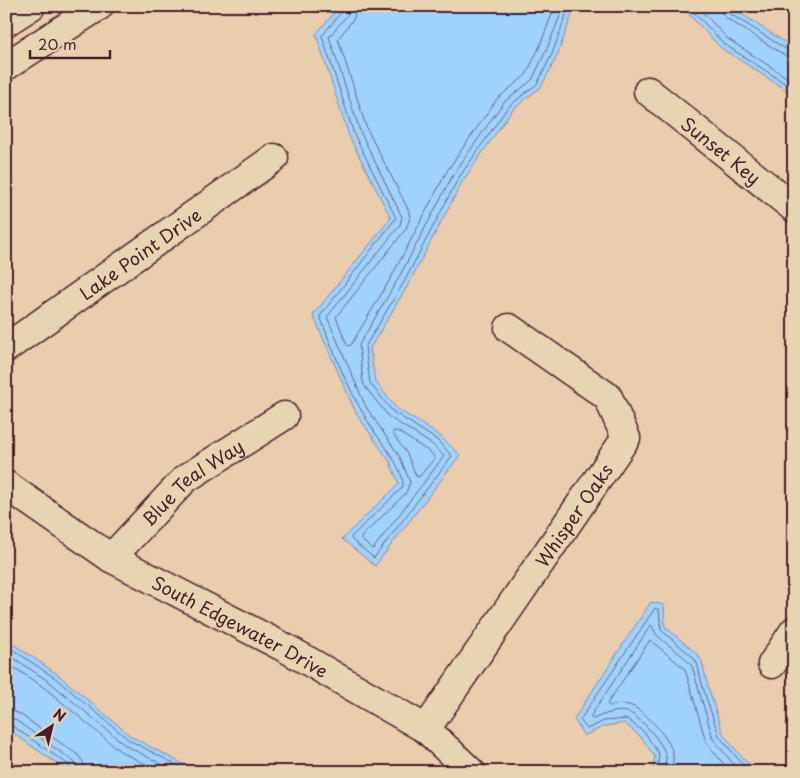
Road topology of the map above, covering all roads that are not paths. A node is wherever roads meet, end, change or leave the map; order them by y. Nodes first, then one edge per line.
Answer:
1 (31, 6) edge
2 (99, 6) edge
3 (6, 22) edge
4 (6, 66) edge
5 (648, 91) dead end
6 (274, 158) dead end
7 (794, 208) edge
8 (509, 328) dead end
9 (6, 348) edge
10 (284, 416) dead end
11 (6, 484) edge
12 (111, 558) junction
13 (794, 631) edge
14 (772, 664) dead end
15 (426, 729) junction
16 (471, 772) edge

1 - 3 street
2 - 4 street
5 - 7 street, Sunset Key
6 - 9 street, Lake Point Drive
8 - 15 street, Whisper Oaks
10 - 12 street, Blue Teal Way
11 - 12 street, South Edgewater Drive
12 - 15 street, South Edgewater Drive
13 - 14 street
15 - 16 street, South Edgewater Drive

